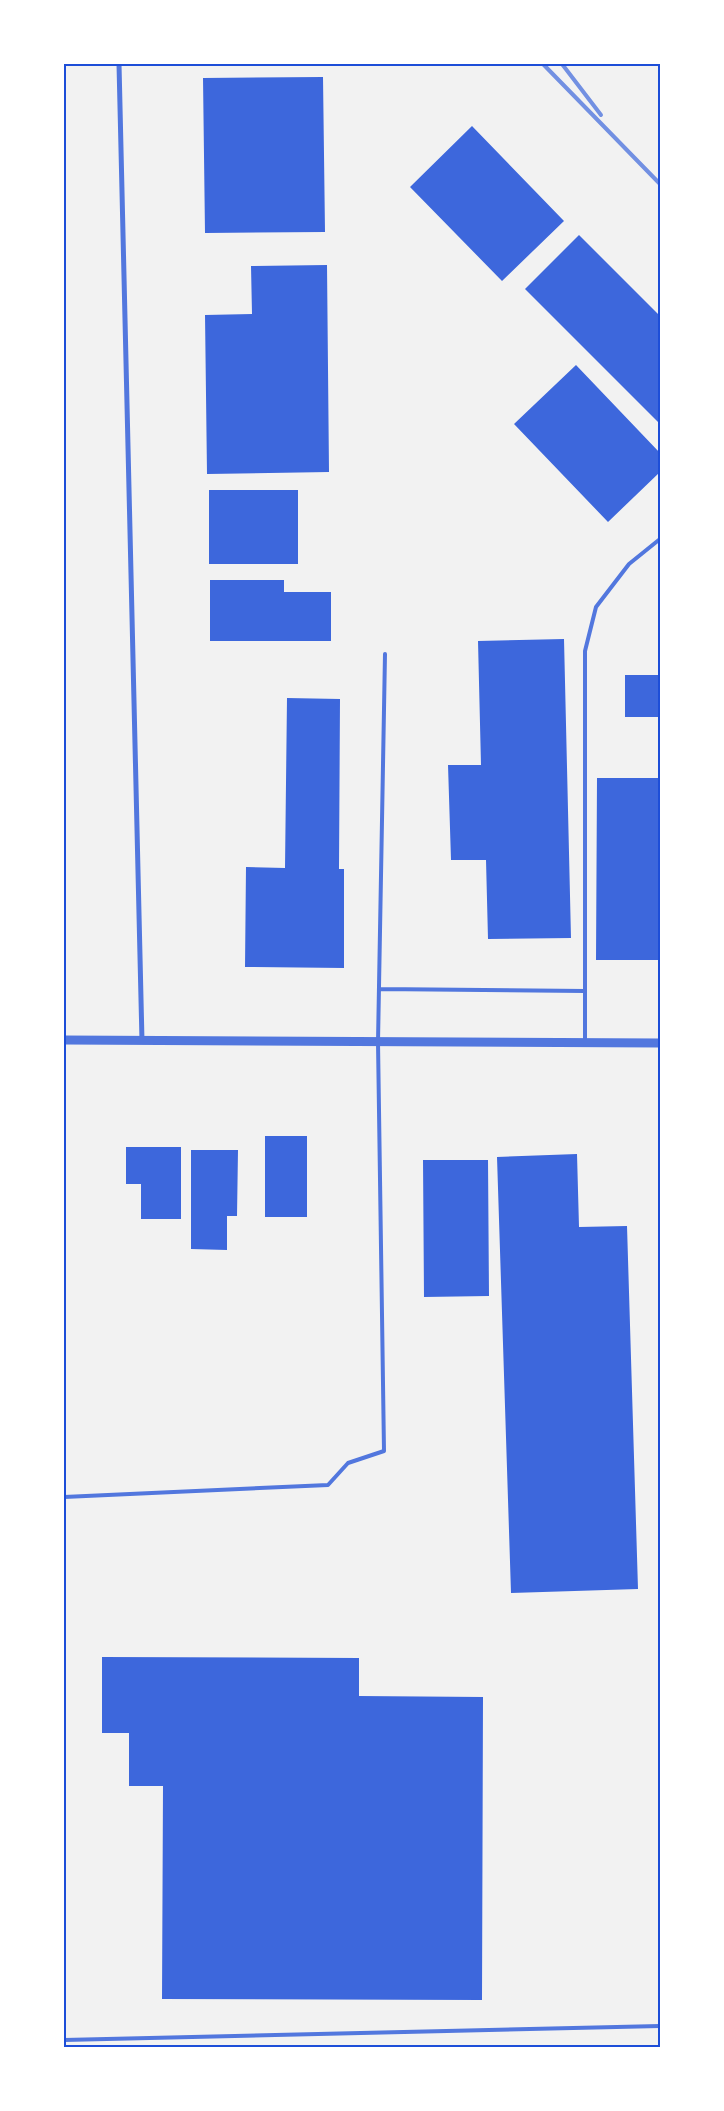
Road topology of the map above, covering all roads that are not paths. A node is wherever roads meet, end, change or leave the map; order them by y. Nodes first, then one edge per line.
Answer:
1 (119, 64) edge
2 (660, 539) edge
3 (385, 654) dead end
4 (379, 989) junction
5 (585, 991) junction
6 (64, 1040) edge
7 (142, 1041) junction
8 (378, 1042) junction
9 (585, 1043) junction
10 (660, 1043) edge
11 (64, 1497) edge
12 (660, 2026) edge
13 (64, 2040) edge

1 - 7 street
2 - 5 lane
3 - 4 lane
4 - 5 lane
4 - 8 lane
5 - 9 lane
6 - 7 street
7 - 8 street
8 - 9 street
8 - 11 lane
9 - 10 street
12 - 13 lane

